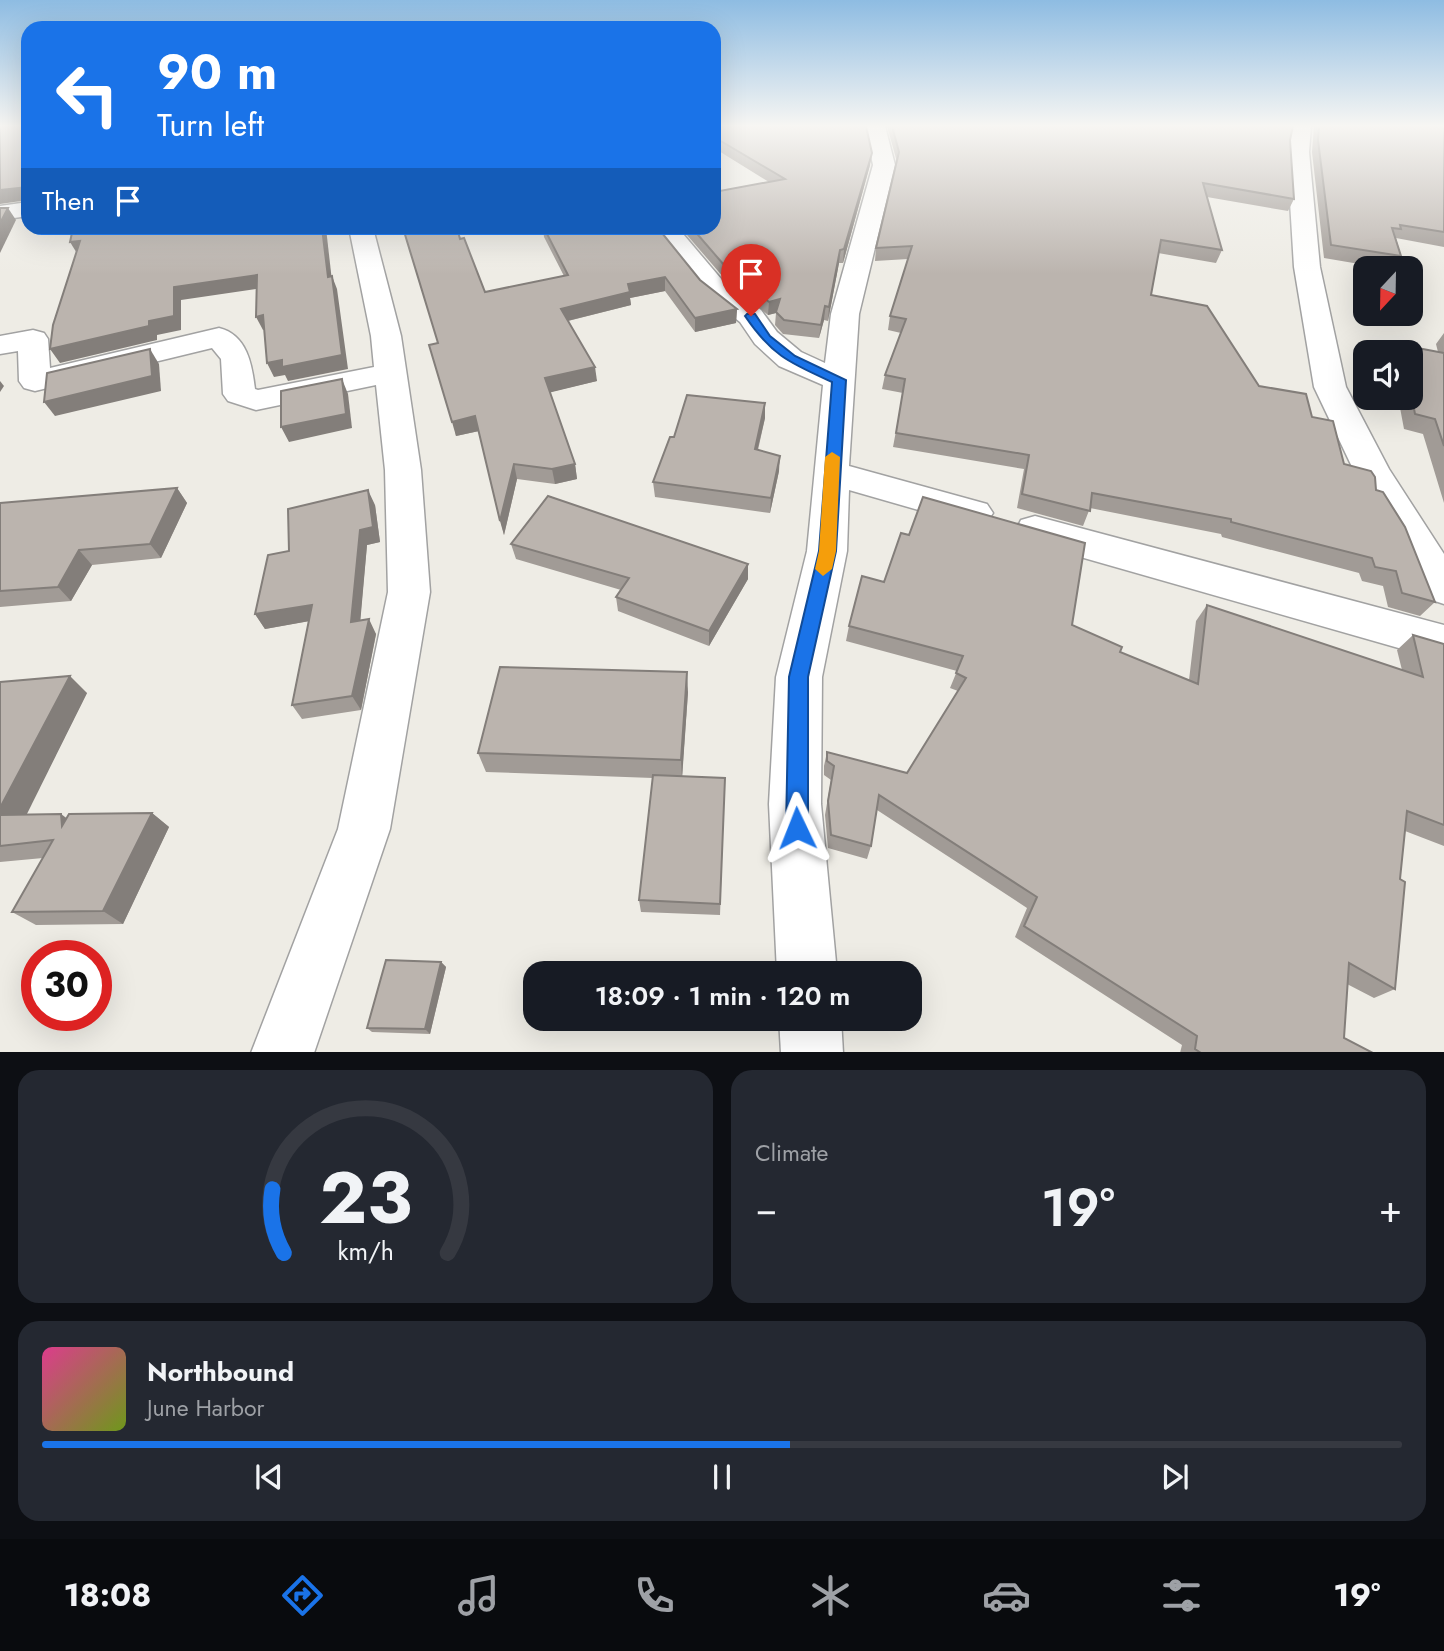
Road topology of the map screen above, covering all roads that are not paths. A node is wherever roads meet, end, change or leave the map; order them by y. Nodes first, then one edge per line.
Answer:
1 (881, 175) edge
2 (1300, 175) edge
3 (21, 210) edge
4 (0, 213) edge
5 (363, 235) edge
6 (671, 235) edge
7 (0, 345) edge
8 (390, 373) junction
9 (839, 380) junction
10 (831, 473) junction
11 (1444, 588) edge
12 (1444, 643) edge
13 (806, 961) edge
14 (811, 1031) edge
15 (282, 1052) edge
16 (812, 1052) edge

1 - 9 street
2 - 11 street
3 - 4 street
5 - 8 street
6 - 9 street
7 - 8 street
8 - 15 street
9 - 10 street
10 - 12 street
10 - 13 street
14 - 16 street

